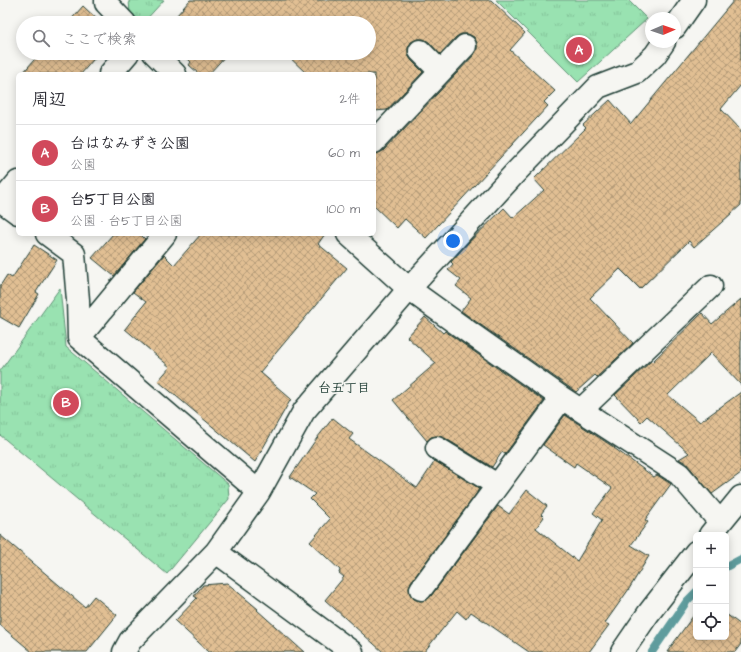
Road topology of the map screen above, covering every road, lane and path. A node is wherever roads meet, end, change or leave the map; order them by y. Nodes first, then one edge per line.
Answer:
1 (106, 0) edge
2 (694, 0) edge
3 (118, 16) edge
4 (681, 18) edge
5 (465, 46) dead end
6 (660, 48) edge
7 (420, 51) dead end
8 (122, 60) edge
9 (161, 60) edge
10 (440, 71) junction
11 (112, 72) edge
12 (173, 72) edge
13 (376, 135) edge
14 (16, 186) edge
15 (7, 205) edge
16 (50, 236) edge
17 (163, 236) edge
18 (350, 236) edge
19 (711, 286) dead end
20 (409, 289) junction
21 (78, 338) junction
22 (562, 398) junction
23 (582, 410) junction
24 (437, 448) dead end
25 (497, 486) junction
26 (259, 492) junction
27 (741, 497) edge
28 (715, 528) edge
29 (216, 552) junction
30 (693, 556) edge
31 (421, 589) dead end
32 (124, 652) edge
33 (352, 652) edge
34 (622, 652) edge

1 - 3 street
2 - 4 street
5 - 10 street
6 - 20 street
7 - 10 street
8 - 11 street
9 - 12 street
10 - 13 street
14 - 15 street
16 - 21 street
17 - 21 street
18 - 20 street
19 - 23 street
20 - 22 street
20 - 26 street
21 - 26 street
22 - 23 street
22 - 25 street
23 - 28 street
24 - 25 street
25 - 31 street
26 - 29 street
27 - 28 street
29 - 32 street
29 - 33 street
30 - 34 street

